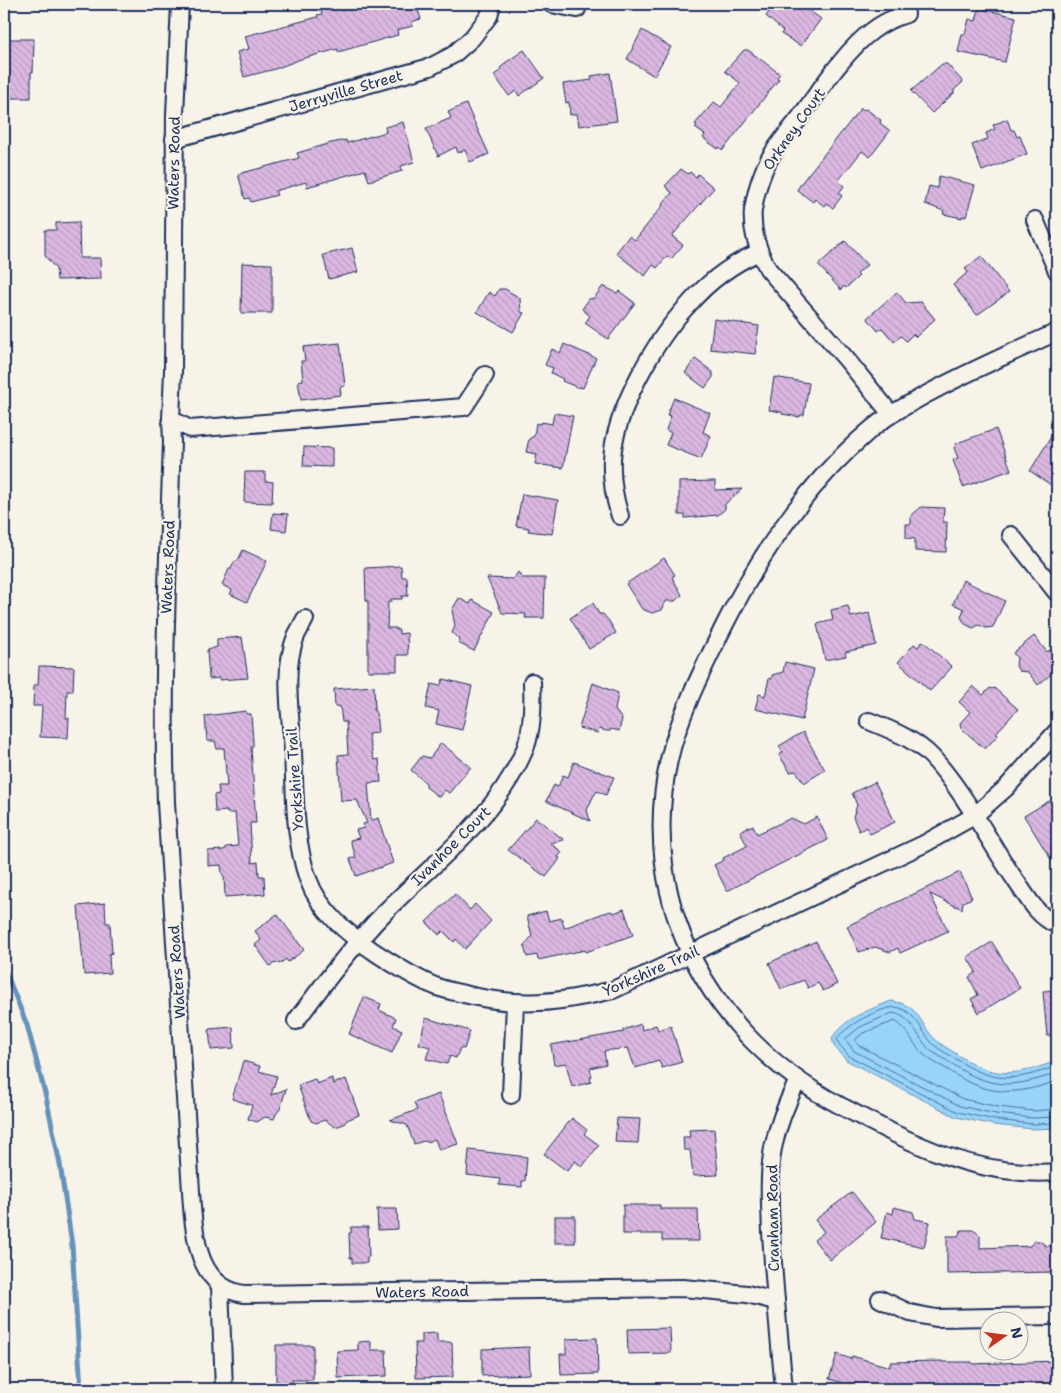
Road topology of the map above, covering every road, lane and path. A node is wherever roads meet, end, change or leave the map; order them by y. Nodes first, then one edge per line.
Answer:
1 (180, 4) edge
2 (492, 4) edge
3 (551, 4) edge
4 (577, 9) dead end
5 (906, 14) dead end
6 (174, 140) junction
7 (1035, 220) dead end
8 (759, 252) junction
9 (1057, 270) edge
10 (1057, 332) edge
11 (485, 375) dead end
12 (891, 414) junction
13 (171, 418) junction
14 (620, 516) dead end
15 (1011, 535) dead end
16 (1057, 593) edge
17 (305, 620) dead end
18 (532, 682) dead end
19 (869, 721) dead end
20 (1057, 731) edge
21 (974, 816) junction
22 (1057, 925) edge
23 (359, 940) junction
24 (690, 954) junction
25 (515, 1003) junction
26 (296, 1022) dead end
27 (798, 1080) junction
28 (511, 1095) dead end
29 (1057, 1172) edge
30 (220, 1286) junction
31 (880, 1299) dead end
32 (776, 1301) junction
33 (1057, 1316) edge
34 (224, 1389) edge
35 (784, 1389) edge

1 - 6 street, Waters Road
2 - 6 street, Jerryville Street
3 - 4 street
5 - 8 street, Orkney Court
6 - 13 street, Waters Road
7 - 9 street
8 - 12 street, Orkney Court
8 - 14 street
10 - 12 street
11 - 13 street
12 - 24 street
13 - 30 street, Waters Road
15 - 16 street
17 - 23 street, Yorkshire Trail
18 - 23 street, Ivanhoe Court
19 - 21 street
20 - 21 street, Yorkshire Trail
21 - 22 street
21 - 24 street, Yorkshire Trail
23 - 25 street, Yorkshire Trail
23 - 26 street, Ivanhoe Court
24 - 25 street, Yorkshire Trail
24 - 27 street
25 - 28 street
27 - 29 street
27 - 32 street, Cranham Road
30 - 32 street, Waters Road
30 - 34 street
31 - 33 street
32 - 35 street

